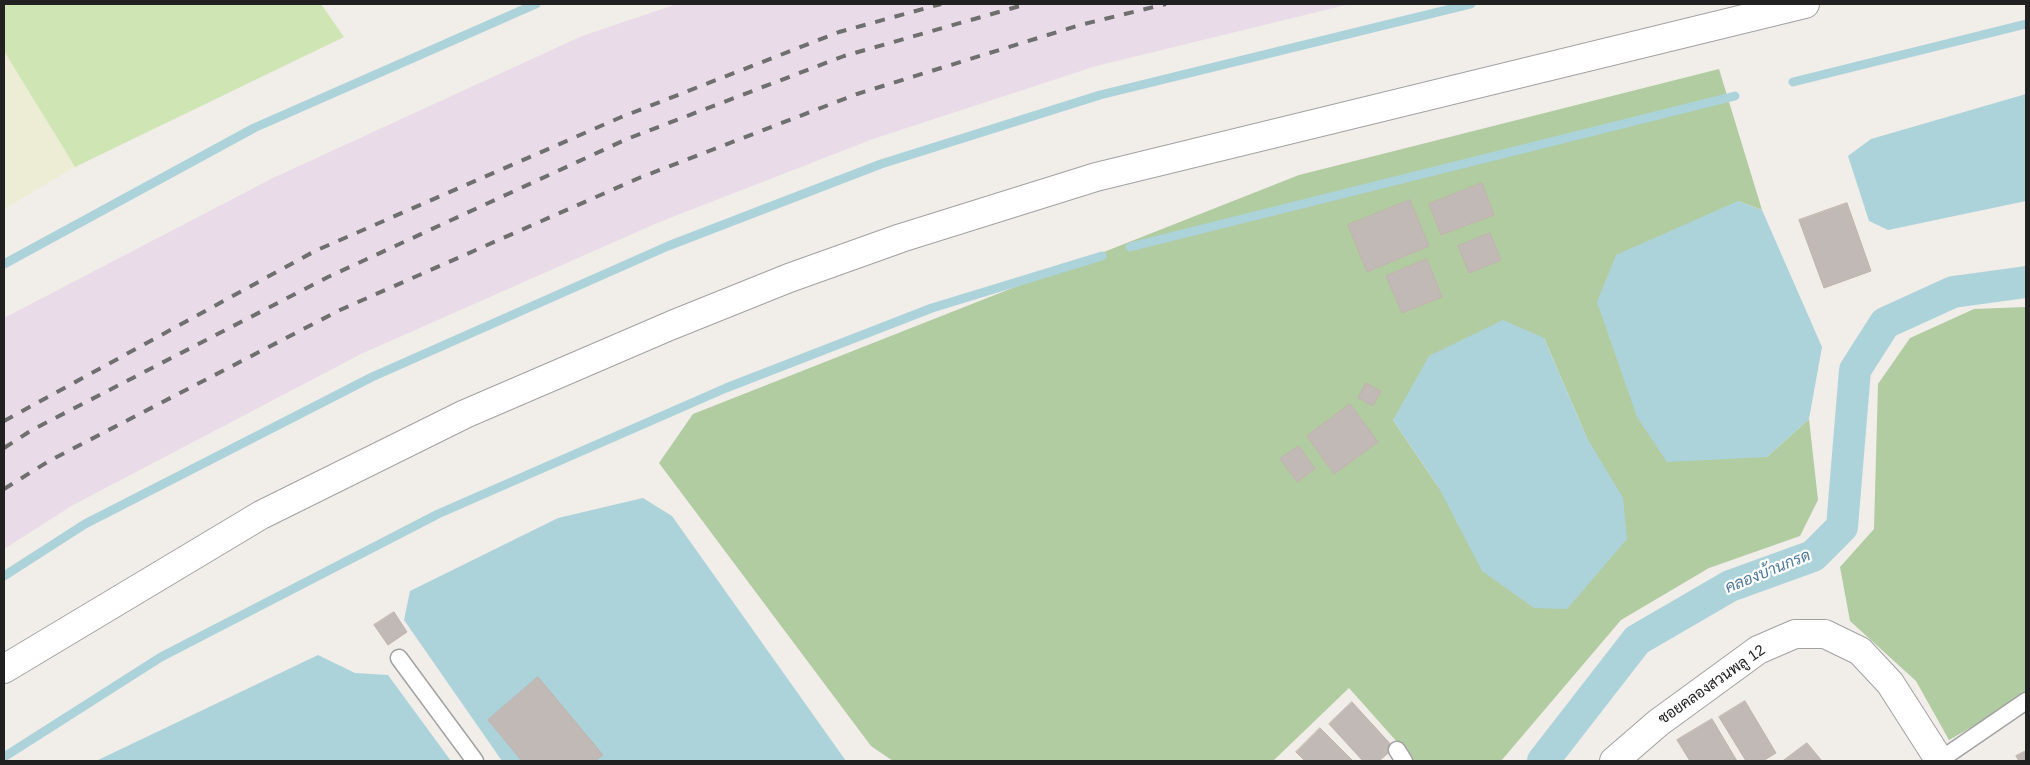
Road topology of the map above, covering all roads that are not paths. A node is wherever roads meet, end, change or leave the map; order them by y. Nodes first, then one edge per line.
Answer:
1 (1806, 4) edge
2 (398, 658) dead end
3 (4, 669) edge
4 (2026, 701) edge
5 (474, 761) edge
6 (1614, 761) edge
7 (1940, 761) edge

1 - 3 street
2 - 5 lane
4 - 7 lane
6 - 7 street, ซอยคลองสวนพลู 12

